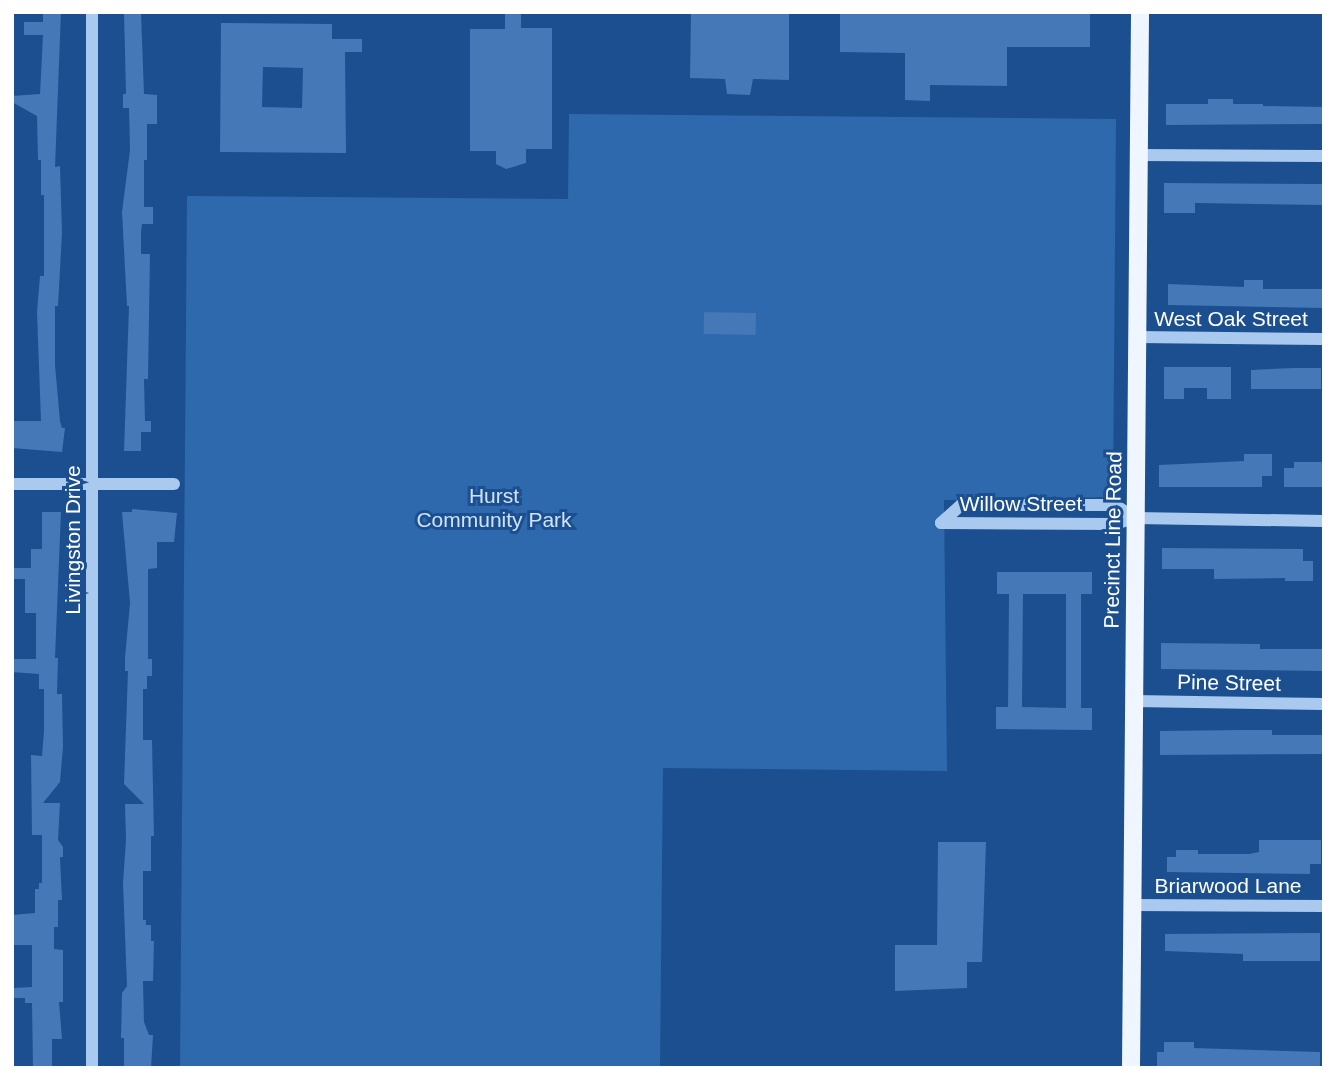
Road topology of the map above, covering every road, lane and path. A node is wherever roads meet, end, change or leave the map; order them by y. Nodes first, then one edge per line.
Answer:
1 (92, 12) edge
2 (1140, 12) edge
3 (1139, 155) junction
4 (1324, 156) edge
5 (1138, 337) junction
6 (1324, 338) edge
7 (92, 483) junction
8 (12, 484) edge
9 (174, 484) dead end
10 (1135, 517) junction
11 (1324, 521) edge
12 (1134, 701) junction
13 (1324, 704) edge
14 (1132, 905) junction
15 (1324, 906) edge
16 (92, 1068) edge
17 (1131, 1068) edge

1 - 7 street, Livingston Drive
2 - 3 main road, Precinct Line Road
3 - 4 street
3 - 5 main road, Precinct Line Road
5 - 6 street, West Oak Street
5 - 10 main road, Precinct Line Road
7 - 8 street
7 - 9 street
7 - 16 street, Livingston Drive
10 - 10 street, Willow Street
10 - 11 street, Willow Street
10 - 12 main road, Precinct Line Road
12 - 13 street, Pine Street
12 - 14 main road, Precinct Line Road
14 - 15 street, Briarwood Lane
14 - 17 main road, Precinct Line Road

